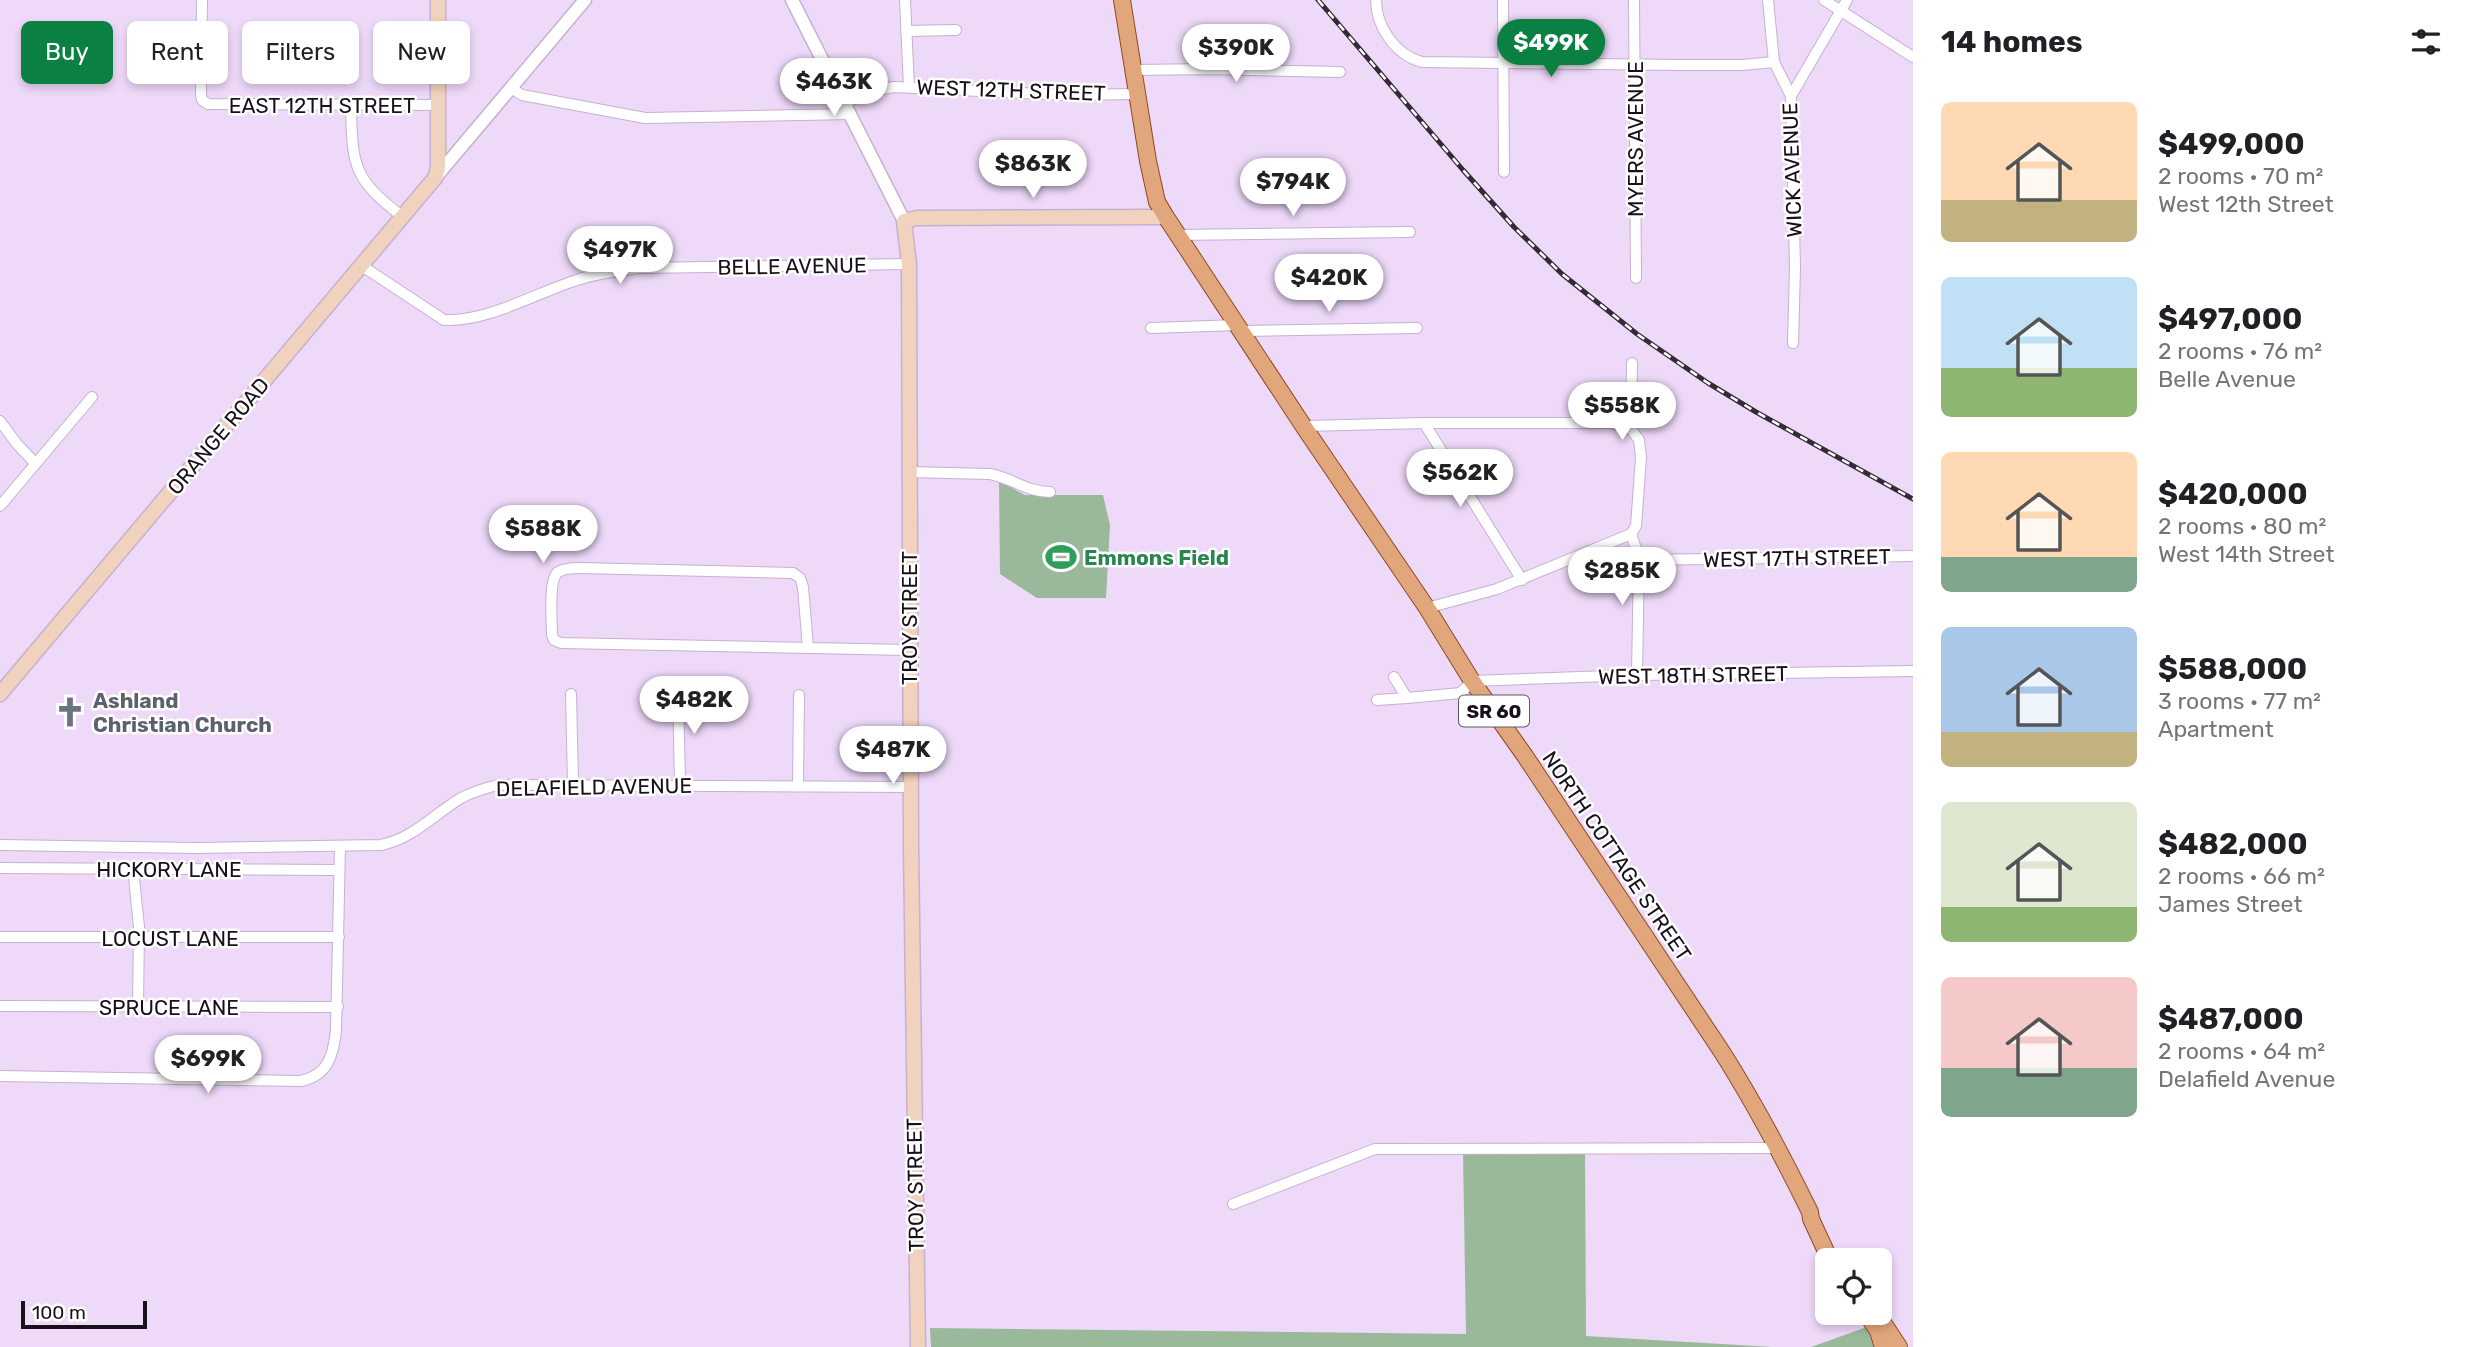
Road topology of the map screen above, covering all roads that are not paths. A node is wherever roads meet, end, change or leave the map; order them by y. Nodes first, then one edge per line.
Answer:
1 (202, 0) edge
2 (438, 0) edge
3 (585, 0) edge
4 (792, 0) edge
5 (905, 0) edge
6 (1122, 0) edge
7 (1503, 0) edge
8 (1634, 0) edge
9 (1768, 0) edge
10 (1824, 0) edge
11 (1847, 0) edge
12 (1376, 5) edge
13 (1840, 10) junction
14 (956, 30) dead end
15 (906, 31) junction
16 (1913, 57) edge
17 (1774, 62) junction
18 (1503, 63) junction
19 (1635, 64) junction
20 (1133, 70) junction
21 (1340, 72) dead end
22 (909, 87) junction
23 (511, 88) junction
24 (1137, 94) junction
25 (1791, 96) junction
26 (351, 104) junction
27 (439, 104) junction
28 (848, 109) junction
29 (1504, 172) dead end
30 (437, 173) junction
31 (403, 217) junction
32 (1166, 217) junction
33 (904, 221) junction
34 (1410, 232) dead end
35 (1177, 235) junction
36 (909, 264) junction
37 (362, 266) junction
38 (1636, 278) dead end
39 (1151, 328) dead end
40 (1240, 328) junction
41 (1417, 328) dead end
42 (1793, 343) dead end
43 (1632, 363) dead end
44 (92, 397) dead end
45 (0, 421) edge
46 (1424, 423) junction
47 (1305, 426) junction
48 (1631, 429) junction
49 (35, 463) junction
50 (909, 472) junction
51 (1050, 492) dead end
52 (0, 506) edge
53 (1631, 534) junction
54 (1913, 556) edge
55 (1639, 560) junction
56 (1522, 580) junction
57 (1427, 608) junction
58 (808, 648) junction
59 (909, 650) junction
60 (1913, 671) edge
61 (1637, 675) junction
62 (1394, 677) dead end
63 (1472, 681) junction
64 (678, 687) dead end
65 (0, 694) edge
66 (571, 694) dead end
67 (799, 695) dead end
68 (1407, 698) junction
69 (1377, 700) dead end
70 (573, 784) junction
71 (680, 785) junction
72 (798, 785) junction
73 (910, 787) junction
74 (0, 845) edge
75 (340, 846) junction
76 (0, 868) edge
77 (133, 868) junction
78 (338, 870) junction
79 (0, 937) edge
80 (339, 937) junction
81 (139, 938) junction
82 (0, 1006) edge
83 (338, 1007) junction
84 (138, 1008) junction
85 (0, 1076) edge
86 (1779, 1148) junction
87 (1233, 1203) dead end
88 (1810, 1212) junction
89 (1824, 1248) edge
90 (1833, 1248) edge
91 (1874, 1325) edge
92 (1885, 1325) edge
93 (918, 1347) edge
94 (1883, 1347) edge
95 (1899, 1347) edge

1 - 26 street, EAST 12TH STREET
2 - 27 main road
3 - 23 street, ORANGE ROAD
4 - 28 street, TROY STREET
5 - 15 street
6 - 20 main road, SR 60
7 - 18 street
8 - 19 street, MYERS AVENUE
9 - 17 street, WICK AVENUE
10 - 13 street
11 - 13 street
12 - 18 street
13 - 16 street
13 - 25 street
14 - 15 street
15 - 22 street
17 - 19 street
17 - 25 street, WICK AVENUE
18 - 19 street
18 - 29 street
19 - 38 street, MYERS AVENUE
20 - 21 street, WEST 12TH STREET
20 - 24 main road, SR 60
22 - 24 street, WEST 12TH STREET
22 - 28 street, WEST 12TH STREET
23 - 28 street
23 - 30 street, ORANGE ROAD
24 - 32 main road, SR 60
25 - 42 street, WICK AVENUE
26 - 27 street, EAST 12TH STREET
26 - 31 street
27 - 30 main road
28 - 33 street, TROY STREET
30 - 31 main road, ORANGE ROAD
31 - 37 main road, ORANGE ROAD
32 - 33 main road
32 - 35 main road, NORTH COTTAGE STREET / SR 60
33 - 36 main road, TROY STREET
34 - 35 street
35 - 40 main road, NORTH COTTAGE STREET / SR 60
36 - 37 street, BELLE AVENUE
36 - 50 main road, TROY STREET
37 - 65 main road, ORANGE ROAD
39 - 40 street
40 - 41 street
40 - 47 main road, NORTH COTTAGE STREET / SR 60
43 - 48 street
44 - 49 street
45 - 49 street
46 - 47 street
46 - 48 street
46 - 56 street
47 - 57 main road, NORTH COTTAGE STREET / SR 60
48 - 53 street
49 - 52 street
50 - 51 street
50 - 59 main road, TROY STREET
53 - 55 street
53 - 56 street
54 - 55 street, WEST 17TH STREET
55 - 61 street
56 - 57 street
57 - 63 main road, NORTH COTTAGE STREET / SR 60
58 - 58 street
58 - 59 street
59 - 73 main road, TROY STREET
60 - 61 street, WEST 18TH STREET
61 - 63 street, WEST 18TH STREET
62 - 68 street
63 - 68 street
63 - 86 main road, NORTH COTTAGE STREET / SR 60
64 - 71 street
66 - 70 street
67 - 72 street
68 - 69 street
70 - 71 street, DELAFIELD AVENUE
70 - 75 street, DELAFIELD AVENUE
71 - 72 street, DELAFIELD AVENUE
72 - 73 street, DELAFIELD AVENUE
73 - 93 main road, TROY STREET
74 - 75 street, DELAFIELD AVENUE
75 - 78 street
76 - 77 street, HICKORY LANE
77 - 78 street, HICKORY LANE
77 - 81 street
78 - 80 street
79 - 81 street, LOCUST LANE
80 - 81 street, LOCUST LANE
80 - 83 street
81 - 84 street
82 - 84 street, SPRUCE LANE
83 - 84 street, SPRUCE LANE
83 - 85 street
86 - 87 street
86 - 88 main road, NORTH COTTAGE STREET / SR 60
88 - 89 main road, NORTH COTTAGE STREET / SR 60
88 - 90 main road, NORTH COTTAGE STREET / SR 60
91 - 94 main road
92 - 95 main road

